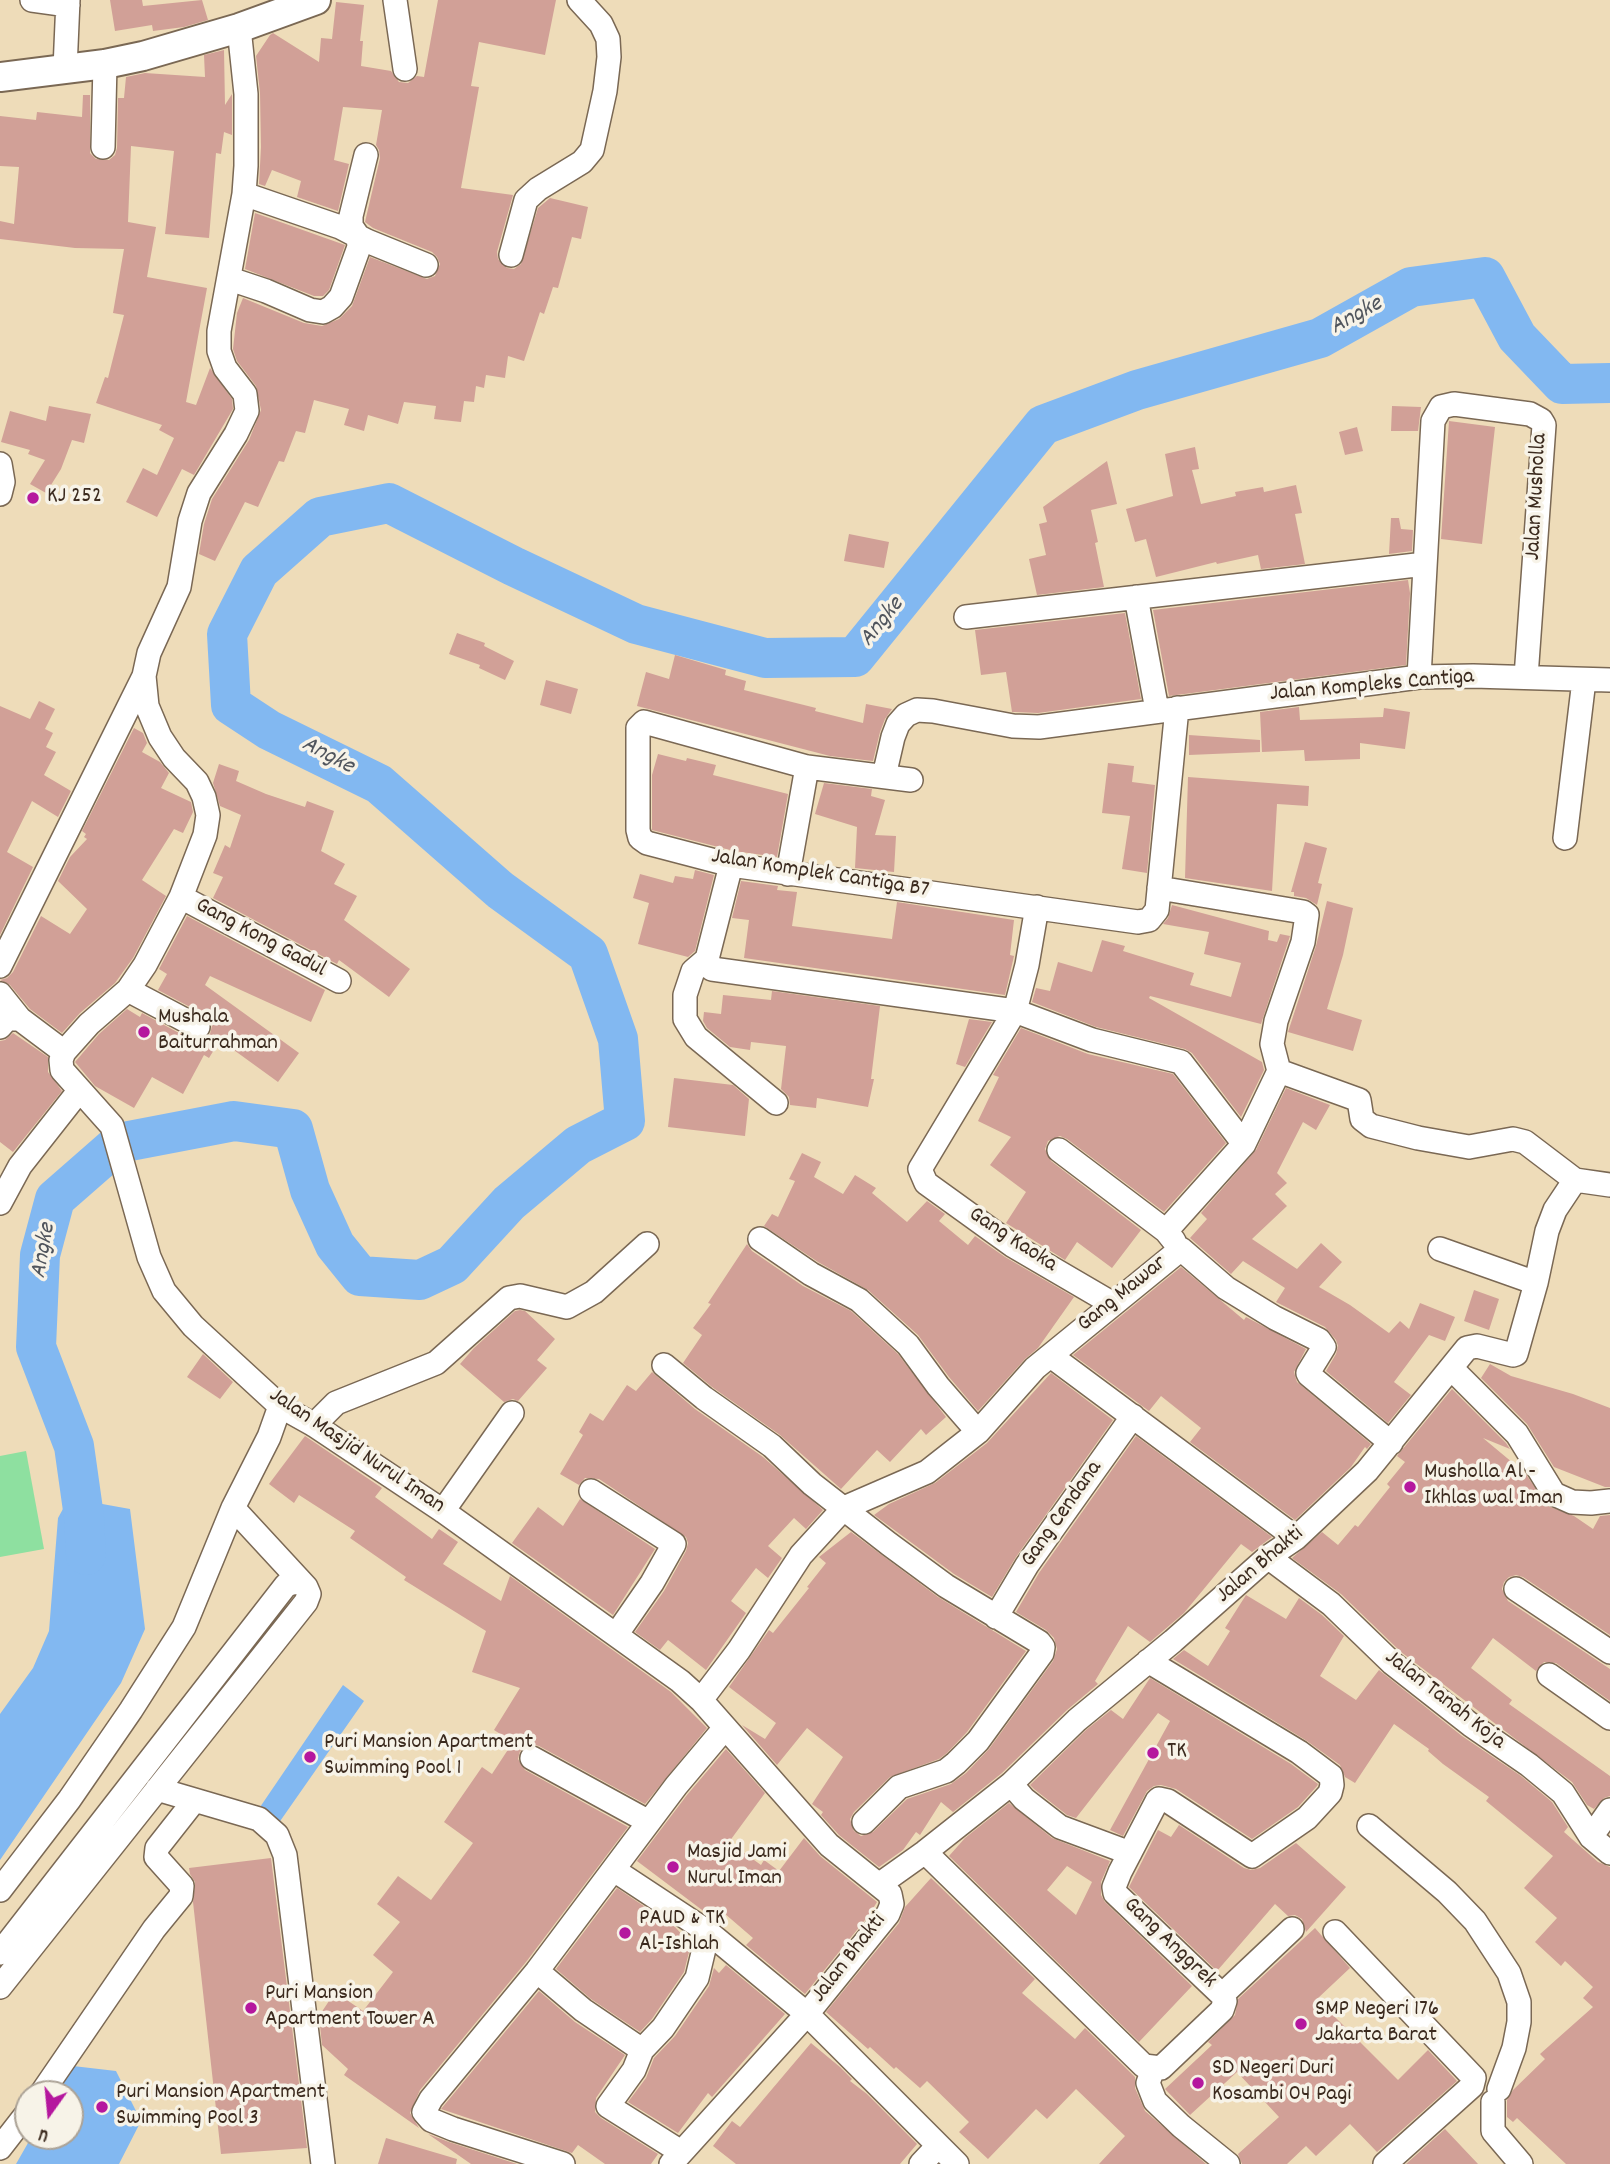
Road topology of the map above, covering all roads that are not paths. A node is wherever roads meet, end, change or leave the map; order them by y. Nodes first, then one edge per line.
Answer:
1 (32, 0) edge
2 (316, 0) edge
3 (395, 0) edge
4 (579, 0) edge
5 (68, 3) edge
6 (239, 28) junction
7 (105, 64) junction
8 (405, 68) dead end
9 (65, 69) junction
10 (0, 77) edge
11 (103, 147) dead end
12 (366, 155) dead end
13 (244, 194) junction
14 (358, 236) junction
15 (511, 255) dead end
16 (426, 265) dead end
17 (230, 279) junction
18 (0, 464) edge
19 (0, 494) edge
20 (1425, 564) junction
21 (1136, 597) junction
22 (966, 617) dead end
23 (144, 676) junction
24 (1419, 677) junction
25 (1526, 677) junction
26 (1584, 680) junction
27 (1610, 680) edge
28 (1167, 709) junction
29 (807, 767) junction
30 (884, 776) junction
31 (911, 780) dead end
32 (1565, 838) dead end
33 (731, 865) junction
34 (788, 874) junction
35 (1159, 888) junction
36 (181, 897) junction
37 (1037, 907) junction
38 (706, 959) junction
39 (0, 966) edge
40 (339, 981) dead end
41 (128, 990) junction
42 (0, 994) edge
43 (1015, 1011) junction
44 (10, 1023) edge
45 (198, 1027) dead end
46 (64, 1052) junction
47 (1279, 1072) junction
48 (79, 1091) junction
49 (776, 1102) dead end
50 (1244, 1144) junction
51 (1059, 1150) dead end
52 (1575, 1180) junction
53 (1610, 1185) edge
54 (0, 1203) edge
55 (1166, 1231) junction
56 (760, 1239) dead end
57 (647, 1244) dead end
58 (1181, 1249) junction
59 (1440, 1250) dead end
60 (1536, 1283) junction
61 (1113, 1304) junction
62 (1051, 1356) junction
63 (664, 1365) dead end
64 (1451, 1368) junction
65 (280, 1406) junction
66 (512, 1413) dead end
67 (1133, 1416) junction
68 (314, 1425) junction
69 (978, 1432) junction
70 (1391, 1443) junction
71 (591, 1491) dead end
72 (1610, 1501) edge
73 (233, 1508) junction
74 (844, 1508) junction
75 (443, 1511) junction
76 (1296, 1538) junction
77 (1268, 1557) junction
78 (302, 1584) junction
79 (1516, 1589) dead end
80 (996, 1617) junction
81 (616, 1635) junction
82 (1610, 1652) edge
83 (1149, 1661) junction
84 (1549, 1675) dead end
85 (212, 1681) junction
86 (232, 1695) junction
87 (701, 1700) junction
88 (1610, 1718) edge
89 (724, 1729) junction
90 (532, 1758) dead end
91 (1011, 1784) junction
92 (157, 1789) junction
93 (194, 1801) junction
94 (1610, 1810) edge
95 (649, 1822) junction
96 (864, 1822) dead end
97 (1369, 1826) dead end
98 (1591, 1837) junction
99 (925, 1852) junction
100 (1130, 1853) junction
101 (1610, 1853) edge
102 (614, 1870) junction
103 (0, 1890) edge
104 (886, 1894) junction
105 (1292, 1929) dead end
106 (708, 1932) junction
107 (1335, 1933) dead end
108 (0, 1953) edge
109 (537, 1971) junction
110 (0, 1987) edge
111 (1222, 1995) junction
112 (807, 2014) junction
113 (642, 2050) junction
114 (1153, 2069) junction
115 (51, 2080) edge
116 (14, 2130) edge
117 (938, 2146) junction
118 (0, 2148) edge
119 (676, 2158) edge
120 (323, 2164) edge
121 (563, 2164) edge
122 (921, 2164) edge
123 (957, 2164) edge
124 (1228, 2164) edge
125 (1385, 2164) edge
126 (1521, 2164) edge

1 - 5 street
2 - 6 main road
3 - 8 street
4 - 15 street
5 - 9 street
6 - 7 main road
6 - 13 street
7 - 9 main road
7 - 11 street
9 - 10 main road
12 - 14 street
13 - 14 street
13 - 17 street
14 - 16 street
14 - 17 street
17 - 23 street
18 - 19 street
20 - 21 street
20 - 24 street
20 - 25 street, Jalan Musholla
21 - 22 street
21 - 28 street
23 - 36 street
23 - 39 street
24 - 25 street, Jalan Kompleks Cantiga
24 - 28 street, Jalan Kompleks Cantiga
25 - 26 street, Jalan Kompleks Cantiga
26 - 27 street, Jalan Kompleks Cantiga
26 - 32 street
28 - 30 street, Jalan Kompleks Cantiga
28 - 35 street
29 - 30 street
29 - 33 street, Jalan Komplek Cantiga B7
29 - 34 street
30 - 31 street
33 - 34 street, Jalan Komplek Cantiga B7
33 - 38 street
34 - 37 street, Jalan Komplek Cantiga B7
35 - 37 street, Jalan Komplek Cantiga B7
35 - 47 street
36 - 40 street, Gang Kong Gadul
36 - 41 street
37 - 43 street
38 - 43 street
38 - 49 street
41 - 45 street
41 - 46 street
42 - 44 street
43 - 50 street
43 - 61 street, Gang Kaoka
44 - 46 street
46 - 48 street
47 - 50 street
47 - 52 street
48 - 54 street
48 - 65 street, Jalan Masjid Nurul Iman
50 - 55 street
51 - 55 street
52 - 53 street
52 - 60 street
55 - 58 street
56 - 69 street
57 - 68 street
58 - 61 street, Gang Mawar
58 - 70 street, Gang Mawar
59 - 60 street
60 - 64 street, Jalan Bhakti
61 - 62 street, Gang Mawar
62 - 67 street
62 - 69 street
63 - 74 street
64 - 70 street, Jalan Bhakti
64 - 72 street
65 - 68 street, Jalan Masjid Nurul Iman
65 - 73 street
66 - 75 street
67 - 76 street
67 - 80 street, Gang Cendana
68 - 75 street, Jalan Masjid Nurul Iman
69 - 74 street
70 - 76 street, Jalan Bhakti
71 - 81 street
73 - 78 street
73 - 103 street
74 - 80 street
74 - 87 street
75 - 81 street, Jalan Masjid Nurul Iman
76 - 77 street, Jalan Bhakti
77 - 83 street, Jalan Bhakti
77 - 98 street, Jalan Tanah Koja
78 - 85 street
78 - 86 street
79 - 82 street
80 - 96 street
81 - 87 street, Jalan Masjid Nurul Iman
83 - 91 street, Jalan Bhakti
83 - 100 street, Gang Anggrek
84 - 88 street
85 - 86 street
85 - 108 street
86 - 92 street
87 - 89 street, Jalan Masjid Nurul Iman
89 - 95 street
89 - 104 street, Jalan Masjid Nurul Iman
90 - 95 street
91 - 99 street, Jalan Bhakti
91 - 100 street
92 - 93 street
92 - 110 street
93 - 115 street
93 - 120 street
94 - 98 street
95 - 102 street
97 - 126 street
98 - 101 street, Jalan Tanah Koja
99 - 104 street, Jalan Bhakti
99 - 114 street
100 - 111 street, Gang Anggrek
102 - 106 street
102 - 109 street
104 - 112 street, Jalan Bhakti
105 - 111 street
106 - 112 street
106 - 113 street
107 - 125 street
109 - 113 street
109 - 121 street
111 - 114 street, Gang Anggrek
112 - 117 street
112 - 119 street, Jalan Bhakti
113 - 119 street
114 - 124 street
116 - 118 street
117 - 122 street
117 - 123 street

